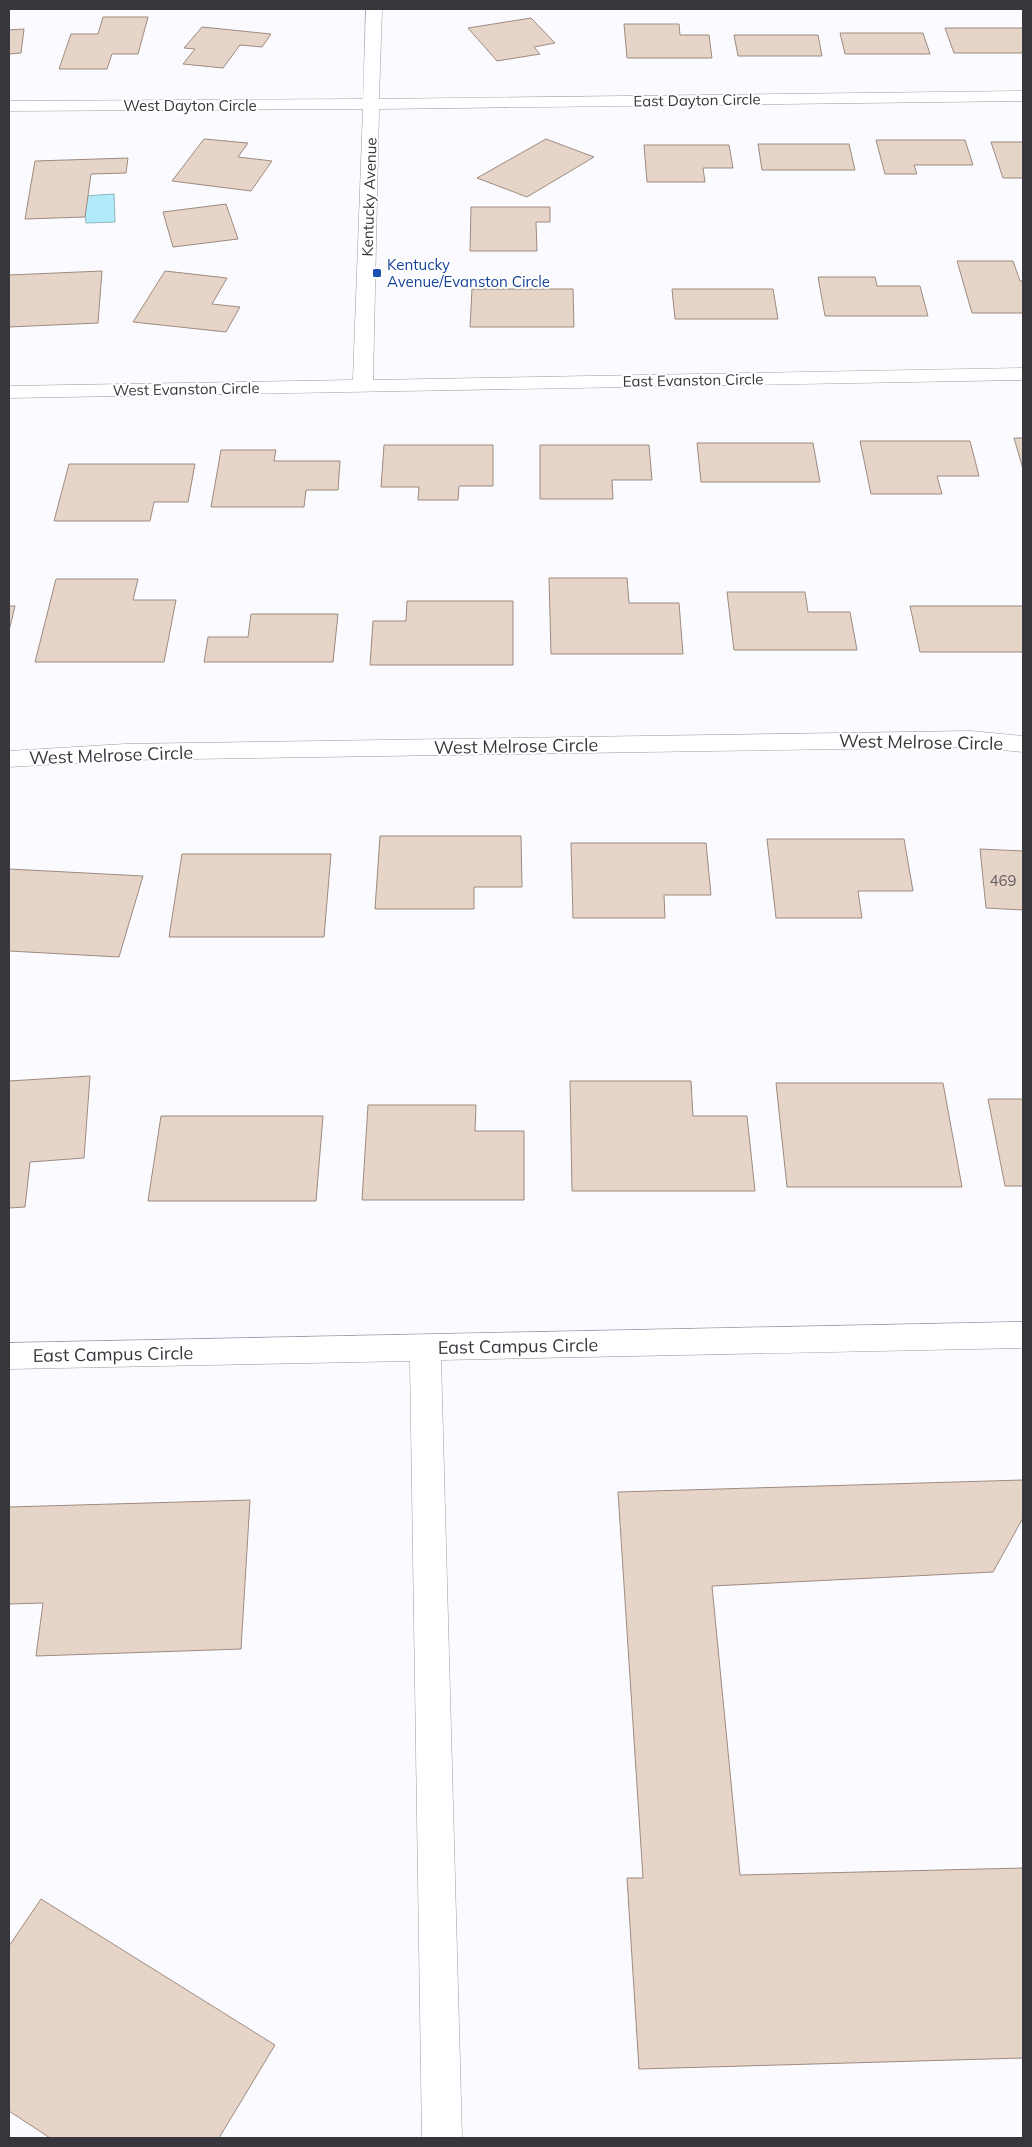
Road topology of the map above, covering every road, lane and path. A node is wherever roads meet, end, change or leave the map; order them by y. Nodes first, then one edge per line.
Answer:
1 (374, 9) edge
2 (1023, 96) edge
3 (371, 104) junction
4 (9, 106) edge
5 (1023, 374) edge
6 (363, 386) junction
7 (9, 392) edge
8 (1023, 744) edge
9 (9, 759) edge
10 (979, 1336) junction
11 (1023, 1336) edge
12 (425, 1348) junction
13 (1023, 1355) edge
14 (9, 1356) edge
15 (442, 2138) edge

1 - 3 street, Kentucky Avenue
2 - 3 street, East Dayton Circle
3 - 4 street, West Dayton Circle
3 - 6 street, Kentucky Avenue
5 - 6 street, East Evanston Circle
6 - 7 street, West Evanston Circle
8 - 9 street, West Melrose Circle
10 - 11 street
10 - 12 street, East Campus Circle
10 - 13 street, East Campus Circle
12 - 14 street, East Campus Circle
12 - 15 street

